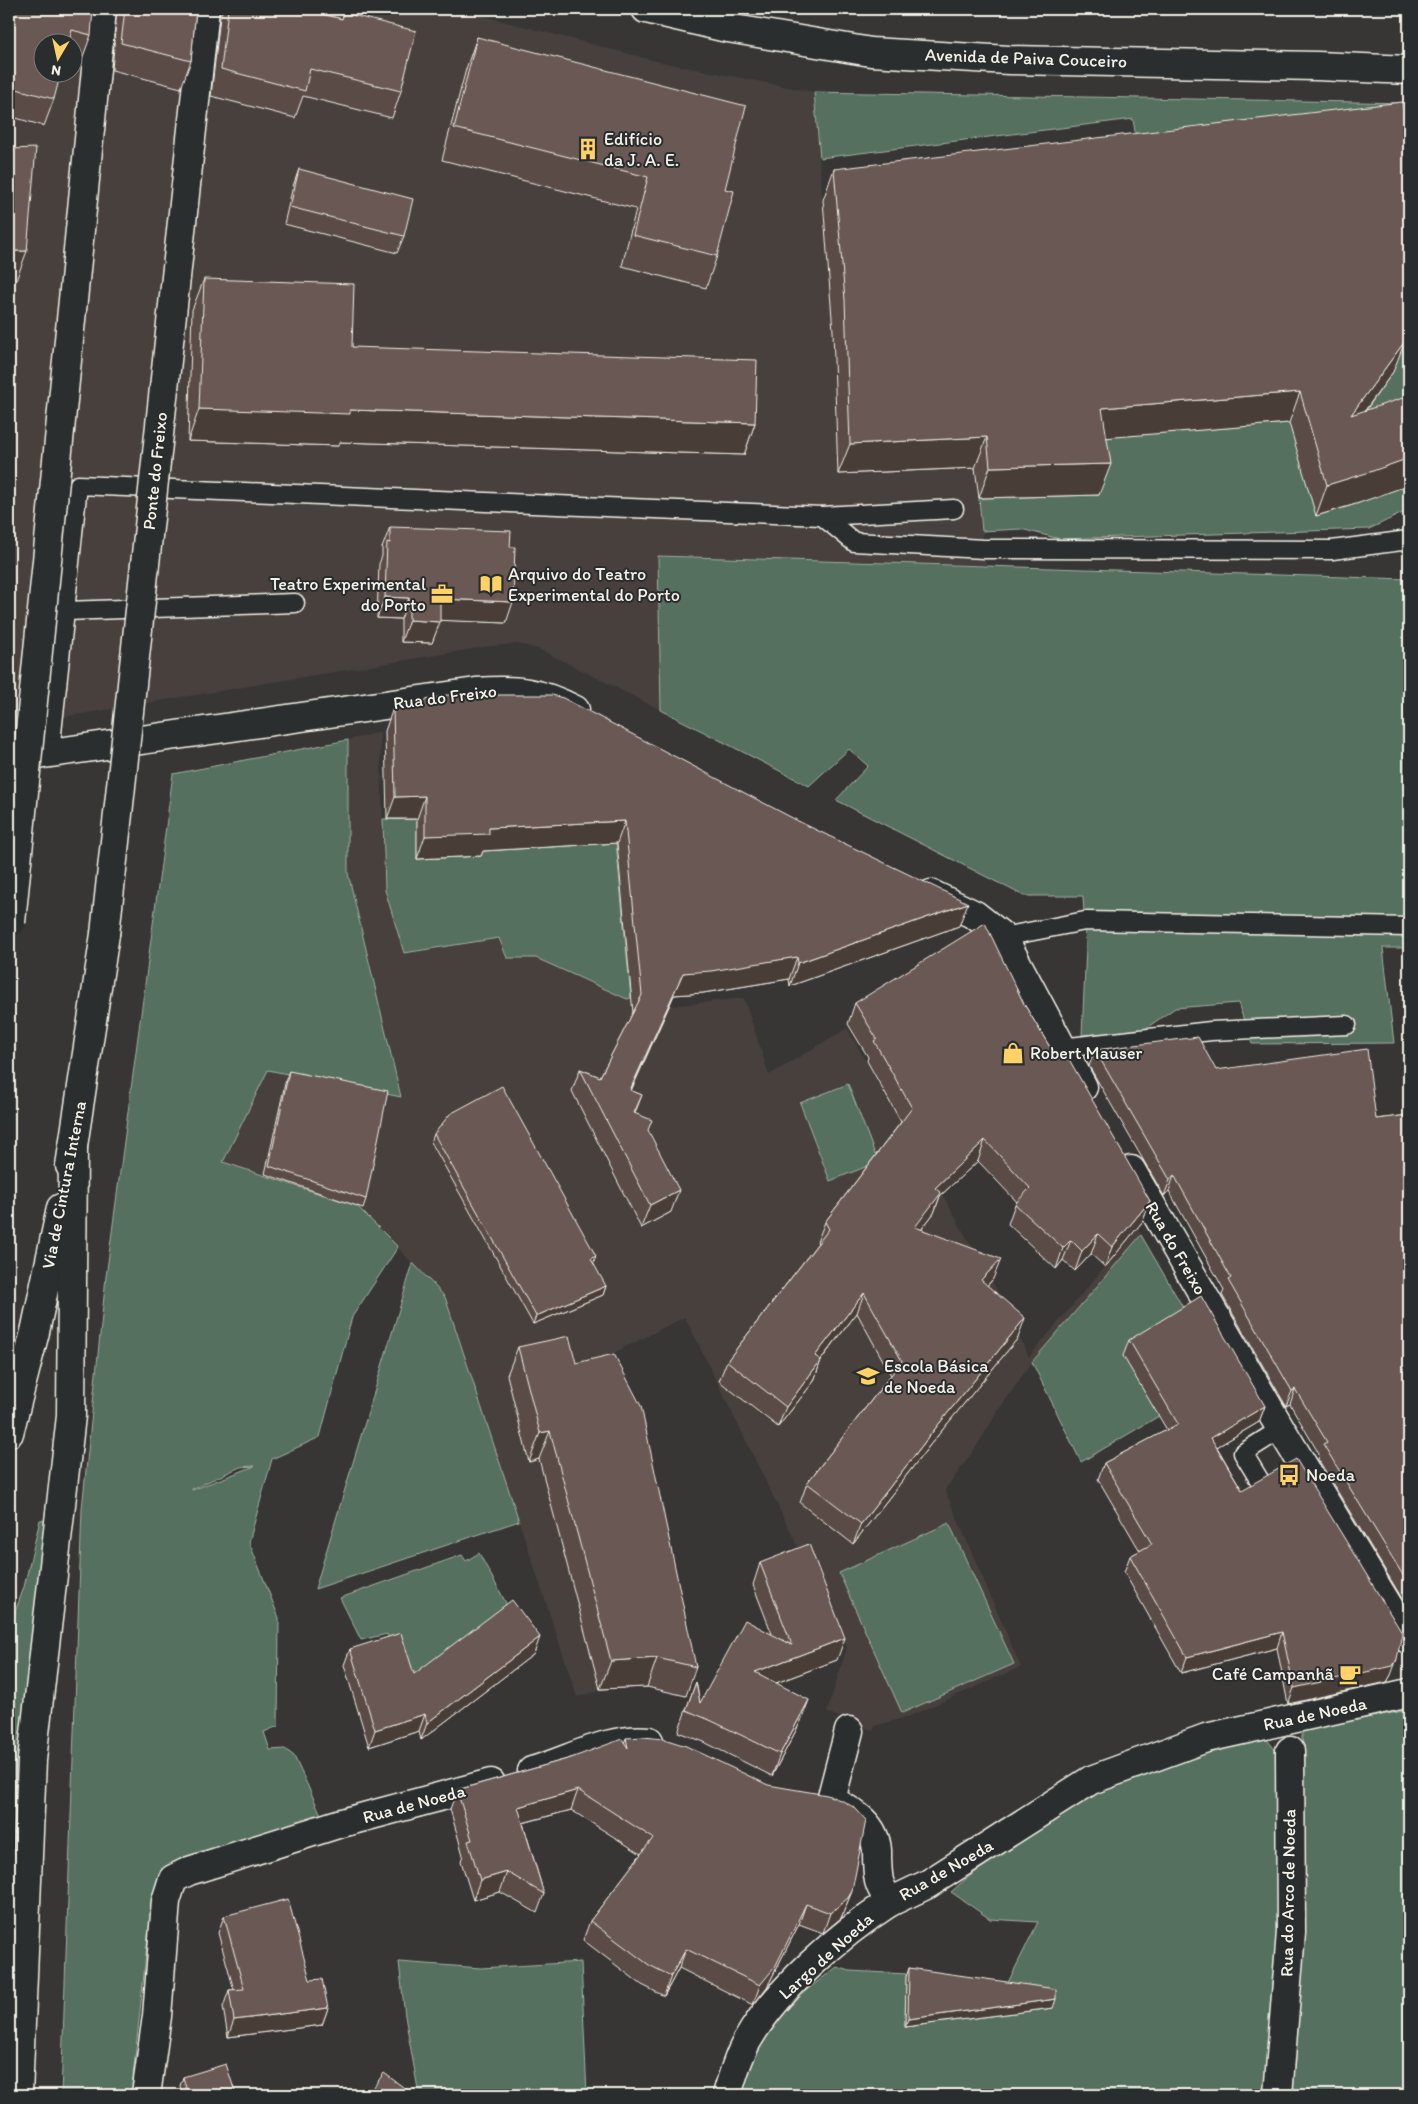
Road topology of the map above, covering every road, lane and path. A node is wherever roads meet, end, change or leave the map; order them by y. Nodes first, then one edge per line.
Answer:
1 (102, 9) edge
2 (205, 9) edge
3 (646, 9) edge
4 (1409, 70) edge
5 (954, 509) dead end
6 (822, 516) junction
7 (1409, 540) edge
8 (295, 603) dead end
9 (65, 611) junction
10 (599, 722) edge
11 (50, 752) junction
12 (9, 759) edge
13 (909, 882) edge
14 (1409, 927) edge
15 (10, 931) edge
16 (105, 934) joint
17 (1003, 937) junction
18 (1347, 1025) dead end
19 (1061, 1048) junction
20 (1095, 1107) edge
21 (73, 1150) junction
22 (1120, 1150) edge
23 (1281, 1430) junction
24 (9, 1433) edge
25 (1260, 1481) edge
26 (1409, 1640) edge
27 (1409, 1693) edge
28 (849, 1731) dead end
29 (1289, 1736) junction
30 (670, 1746) edge
31 (890, 1902) junction
32 (18, 2095) edge
33 (146, 2095) edge
34 (727, 2095) edge
35 (1278, 2095) edge

1 - 15 main road, bridge
2 - 16 main road, Ponte do Freixo, bridge
3 - 4 main road, Avenida de Paiva Couceiro
5 - 6 lane
6 - 7 lane
6 - 9 lane
8 - 9 lane
9 - 11 lane
10 - 11 main road, Rua do Freixo
11 - 12 main road, Rua do Freixo
13 - 17 main road
14 - 17 lane
16 - 21 main road, Via de Cintura Interna
17 - 19 main road
18 - 19 lane
19 - 20 main road
21 - 24 main road, Via de Cintura Interna
21 - 32 main road
22 - 23 main road, Rua do Freixo
23 - 25 lane
23 - 26 main road, Rua do Freixo
27 - 29 main road, Rua de Noeda
28 - 31 main road, Rua de Noeda
29 - 31 main road, Rua de Noeda
29 - 35 main road, Rua do Arco de Noeda
30 - 33 main road, Rua de Noeda
31 - 34 main road, Largo de Noeda

